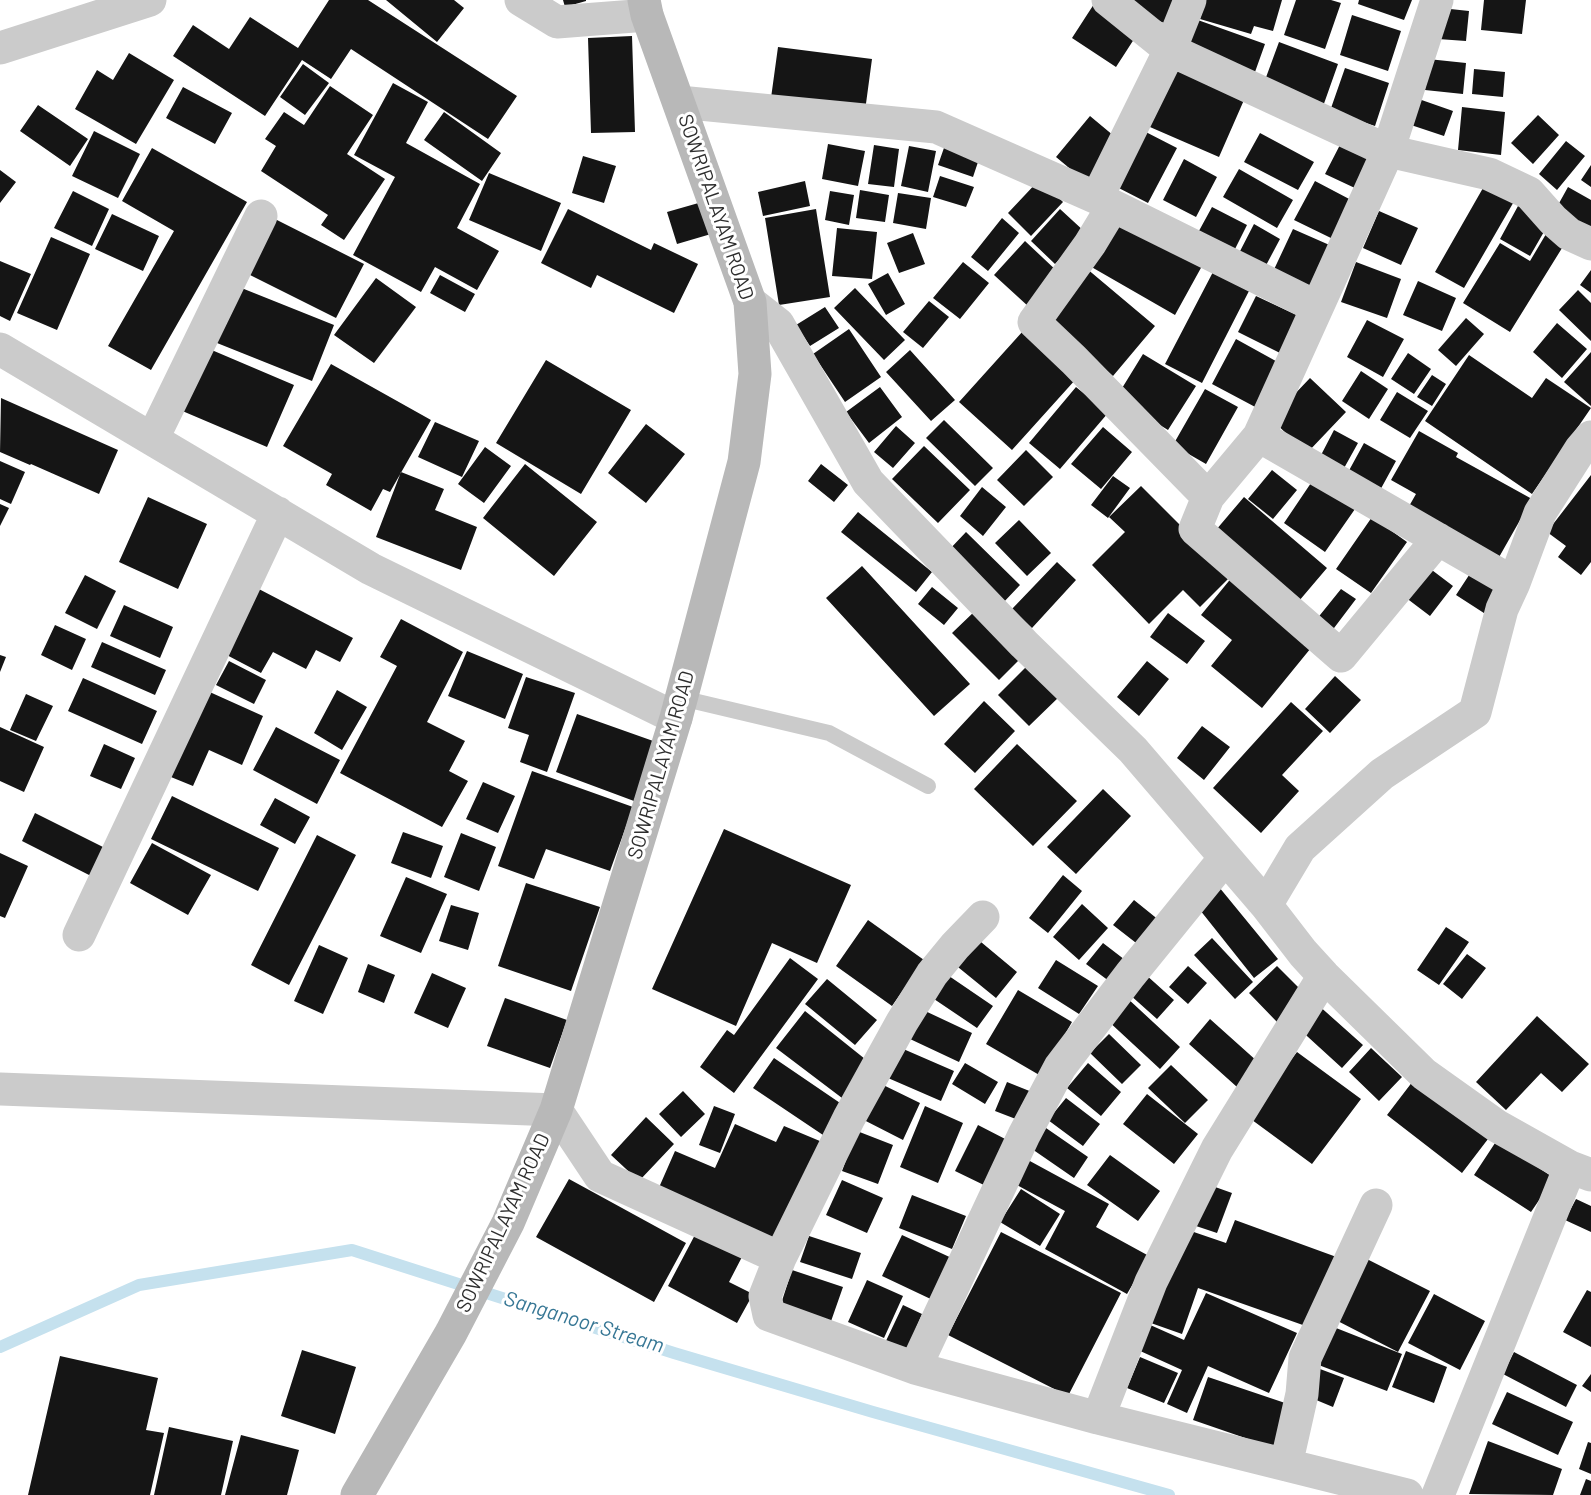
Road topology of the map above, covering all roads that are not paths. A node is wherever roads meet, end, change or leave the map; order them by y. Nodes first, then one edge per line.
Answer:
1 (150, 0) edge
2 (521, 0) edge
3 (1108, 0) edge
4 (1190, 0) edge
5 (1437, 0) edge
6 (646, 7) edge
7 (551, 11) edge
8 (0, 48) edge
9 (1170, 50) junction
10 (679, 102) junction
11 (1388, 151) junction
12 (1105, 202) junction
13 (261, 216) dead end
14 (1591, 244) edge
15 (750, 302) junction
16 (1317, 307) junction
17 (0, 349) edge
18 (1259, 436) junction
19 (1591, 437) edge
20 (153, 438) junction
21 (1208, 496) junction
22 (278, 513) junction
23 (1438, 539) junction
24 (1514, 584) junction
25 (679, 708) junction
26 (928, 786) dead end
27 (1225, 858) junction
28 (1266, 905) junction
29 (983, 917) dead end
30 (79, 935) dead end
31 (1324, 976) junction
32 (0, 1089) edge
33 (556, 1110) junction
34 (1580, 1171) edge
35 (1376, 1205) dead end
36 (780, 1258) junction
37 (915, 1368) junction
38 (1098, 1418) junction
39 (1287, 1465) junction
40 (357, 1495) edge
41 (1407, 1495) edge
42 (1438, 1495) edge

1 - 8 street
2 - 7 street
3 - 9 street
4 - 9 street
5 - 11 street
6 - 7 street
6 - 10 street, SOWRIPALAYAM ROAD
9 - 11 street
9 - 12 street
10 - 12 street
10 - 15 street, SOWRIPALAYAM ROAD
11 - 14 street
11 - 16 street
12 - 16 street
12 - 21 street
13 - 20 street
15 - 25 street, SOWRIPALAYAM ROAD
15 - 27 street
16 - 18 street
17 - 20 street
18 - 21 street
18 - 23 street
19 - 24 street
20 - 22 street
21 - 23 street
22 - 25 street
22 - 30 street
23 - 24 street
24 - 28 street
25 - 26 lane
25 - 33 street, SOWRIPALAYAM ROAD
27 - 28 street
27 - 37 street
28 - 31 street
29 - 36 street
31 - 34 street
31 - 38 street
32 - 33 street
33 - 36 street
33 - 40 street, SOWRIPALAYAM ROAD
34 - 42 street
35 - 39 street
36 - 37 street
37 - 38 street
38 - 39 street
39 - 41 street

